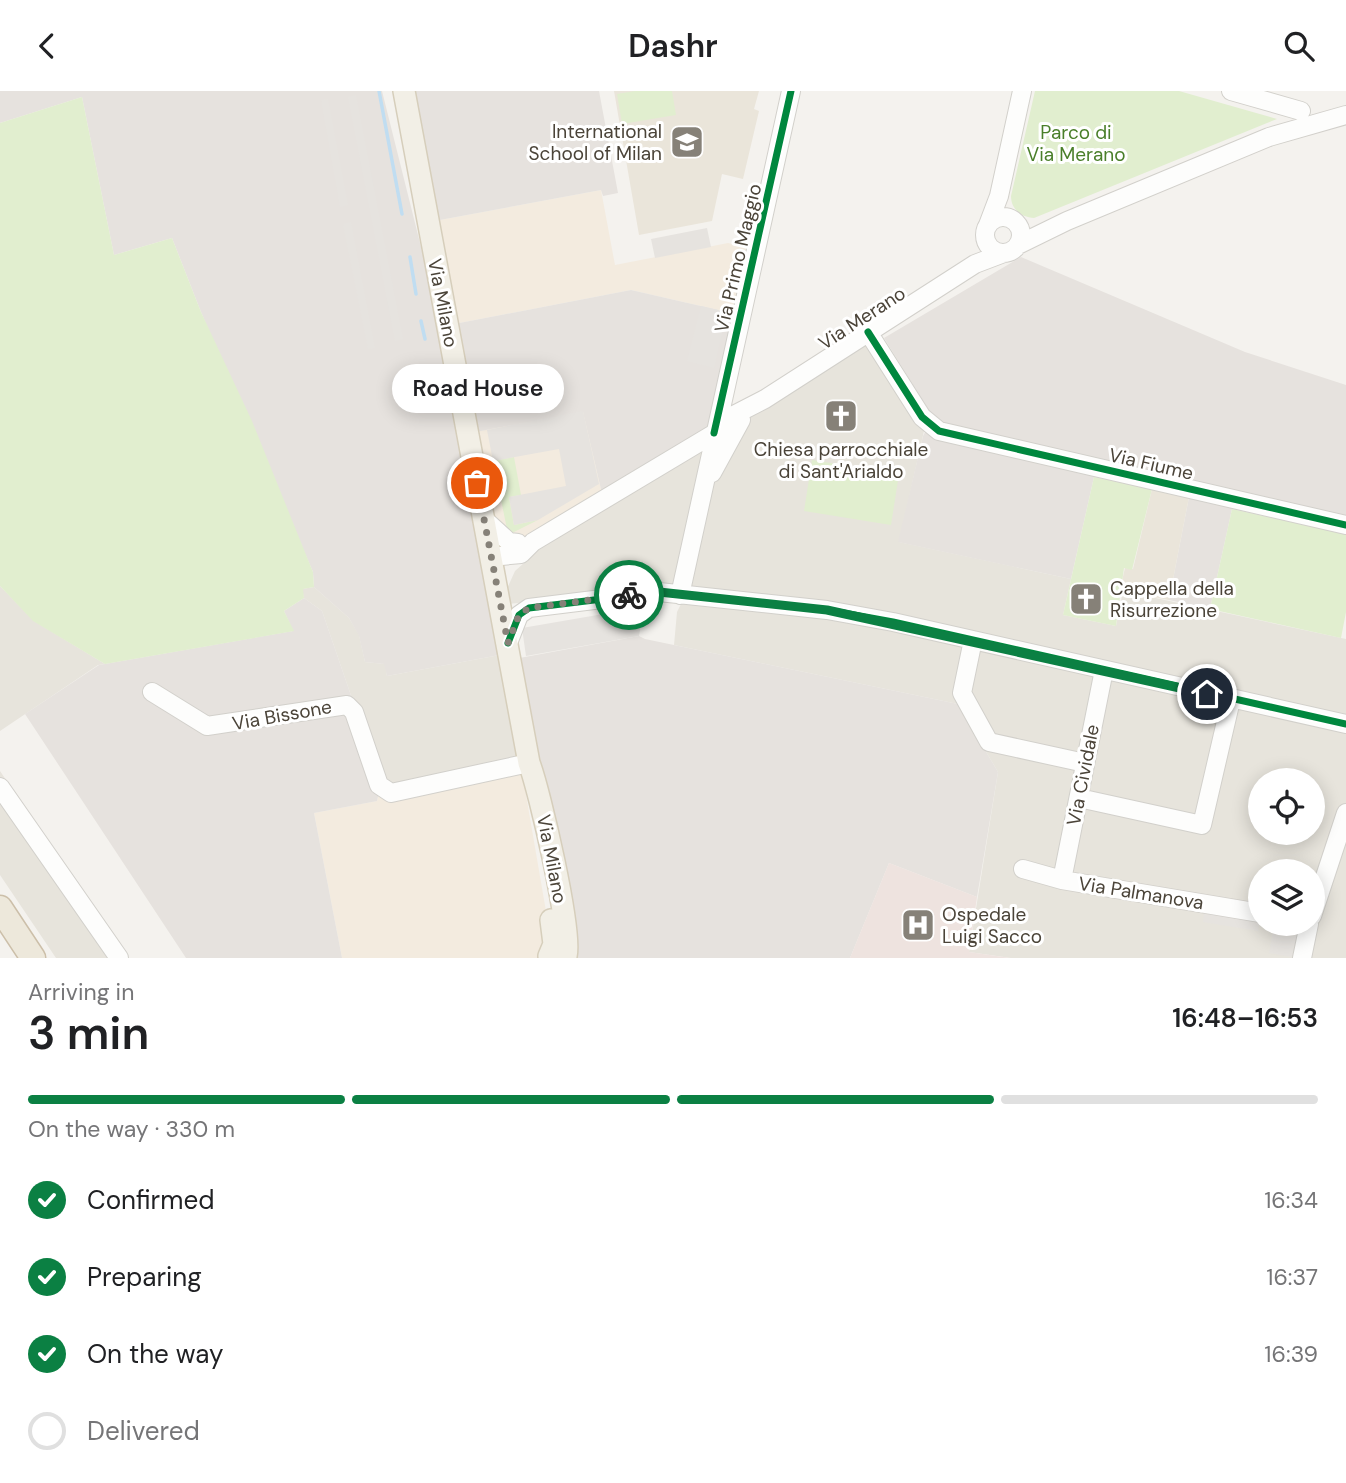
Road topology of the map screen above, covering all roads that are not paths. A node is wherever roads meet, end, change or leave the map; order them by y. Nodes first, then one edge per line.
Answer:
1 (404, 91) edge
2 (791, 91) edge
3 (1022, 91) edge
4 (1231, 91) edge
5 (1301, 111) dead end
6 (1346, 115) edge
7 (999, 196) junction
8 (1067, 221) junction
9 (1014, 222) junction
10 (988, 233) junction
11 (1011, 249) junction
12 (975, 264) junction
13 (868, 332) junction
14 (765, 399) junction
15 (741, 420) junction
16 (714, 433) junction
17 (706, 482) junction
18 (484, 519) junction
19 (1346, 525) edge
20 (524, 547) junction
21 (491, 558) junction
22 (497, 592) junction
23 (680, 595) junction
24 (973, 640) junction
25 (508, 643) junction
26 (1104, 670) junction
27 (152, 692) dead end
28 (1231, 699) junction
29 (1346, 724) edge
30 (528, 763) junction
31 (1085, 763) junction
32 (0, 787) edge
33 (1079, 798) junction
34 (1346, 813) edge
35 (1023, 869) dead end
36 (1325, 877) edge
37 (1062, 880) junction
38 (0, 908) edge
39 (1248, 911) edge
40 (1307, 936) edge
41 (558, 957) edge
42 (33, 958) edge
43 (119, 958) edge
44 (1303, 958) edge

1 - 18 main road, Via Milano
2 - 16 street, Via Primo Maggio
3 - 7 street
4 - 5 street
6 - 8 street
7 - 9 street
7 - 10 street
8 - 9 street
8 - 11 street, Via Merano
9 - 10 street
9 - 11 street
10 - 11 street
10 - 12 street
11 - 12 street, Via Merano
12 - 13 street, Via Merano
13 - 14 street, Via Merano
13 - 19 street, Via Fiume
14 - 15 street
14 - 16 street
15 - 16 street
15 - 17 street, Via Primo Maggio
16 - 17 street, Via Primo Maggio
16 - 20 street
17 - 23 street, Via Primo Maggio
18 - 20 street
18 - 21 main road, Via Milano
20 - 21 street
20 - 22 street
21 - 22 main road, Via Milano
22 - 25 main road, Via Milano
23 - 24 street
23 - 25 street
24 - 26 street
24 - 31 street
25 - 30 main road, Via Milano
26 - 28 street
26 - 31 street, Via Cividale
27 - 30 street, Via Bissone
28 - 29 street
28 - 33 street
30 - 41 main road, Via Milano
31 - 33 street, Via Cividale
32 - 43 street
33 - 37 street, Via Cividale
34 - 36 street
35 - 37 street, Via Palmanova
37 - 39 street, Via Palmanova
38 - 42 highway
40 - 44 street

